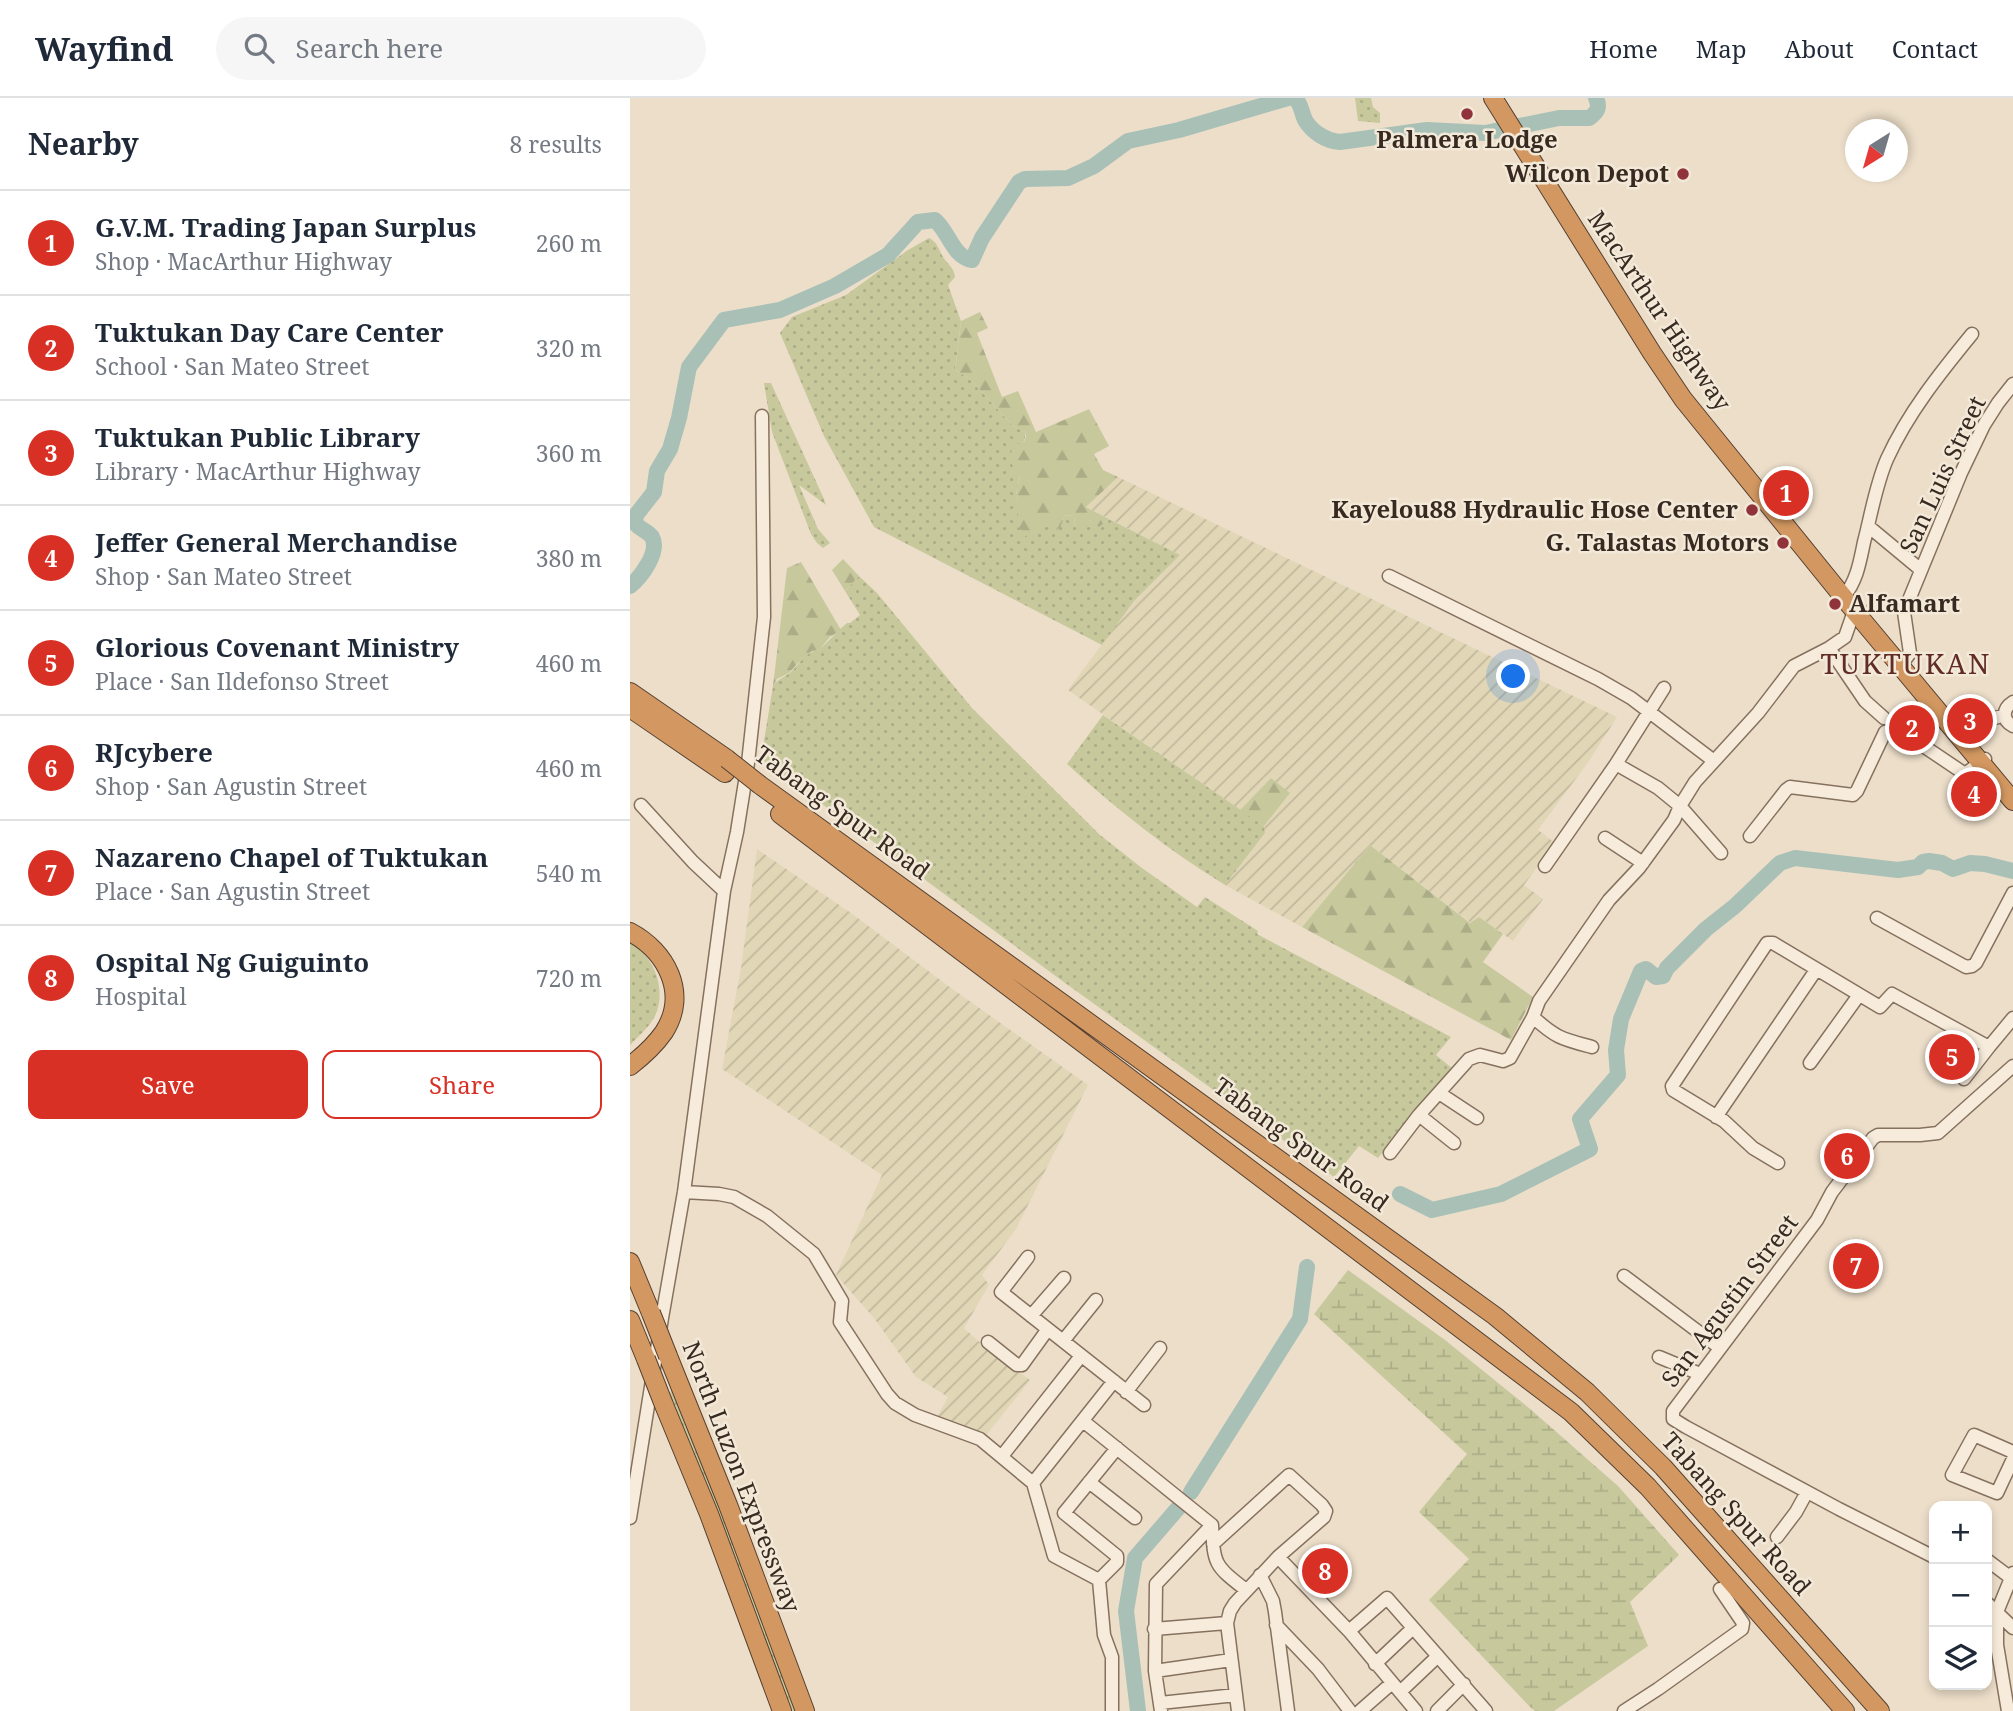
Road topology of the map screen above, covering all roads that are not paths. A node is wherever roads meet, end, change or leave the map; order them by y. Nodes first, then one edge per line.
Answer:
1 (1493, 98) edge
2 (1505, 98) edge
3 (1515, 122) junction
4 (1972, 334) dead end
5 (2013, 384) edge
6 (762, 416) dead end
7 (1868, 526) junction
8 (1921, 570) junction
9 (1388, 576) dead end
10 (1847, 593) junction
11 (1860, 611) junction
12 (1829, 649) junction
13 (1904, 662) junction
14 (1664, 688) dead end
15 (630, 692) edge
16 (2013, 702) edge
17 (630, 708) edge
18 (1651, 712) junction
19 (2004, 715) junction
20 (2013, 726) edge
21 (1966, 737) junction
22 (1916, 741) tunnel mouth
23 (1984, 759) junction
24 (1714, 761) junction
25 (1616, 764) junction
26 (726, 766) junction
27 (2013, 788) edge
28 (759, 791) junction
29 (2013, 801) edge
30 (641, 805) dead end
31 (1680, 806) junction
32 (1749, 836) dead end
33 (1605, 838) dead end
34 (1721, 853) dead end
35 (1643, 863) junction
36 (1545, 866) dead end
37 (724, 891) junction
38 (2013, 893) edge
39 (1877, 918) dead end
40 (630, 932) edge
41 (1816, 970) junction
42 (1859, 995) junction
43 (1533, 1017) junction
44 (2013, 1018) edge
45 (1592, 1046) dead end
46 (1989, 1047) junction
47 (1810, 1063) dead end
48 (630, 1066) edge
49 (2013, 1066) edge
50 (1964, 1079) dead end
51 (1439, 1093) junction
52 (1419, 1115) junction
53 (1716, 1116) junction
54 (1477, 1118) dead end
55 (1454, 1143) dead end
56 (1390, 1153) dead end
57 (1778, 1163) dead end
58 (684, 1192) junction
59 (1028, 1257) dead end
60 (630, 1262) edge
61 (1624, 1276) dead end
62 (1065, 1278) dead end
63 (1096, 1300) dead end
64 (1031, 1316) junction
65 (631, 1323) edge
66 (1048, 1329) junction
67 (1063, 1341) junction
68 (989, 1342) dead end
69 (1160, 1348) dead end
70 (1720, 1348) junction
71 (1081, 1356) junction
72 (1659, 1357) dead end
73 (1700, 1374) junction
74 (1114, 1381) junction
75 (1126, 1392) junction
76 (1143, 1405) dead end
77 (1083, 1421) junction
78 (1117, 1448) junction
79 (2013, 1452) edge
80 (1002, 1456) junction
81 (2013, 1459) edge
82 (1089, 1482) junction
83 (1033, 1483) junction
84 (1807, 1492) junction
85 (630, 1518) edge
86 (1135, 1518) dead end
87 (1212, 1525) junction
88 (1777, 1536) dead end
89 (1213, 1544) junction
90 (1929, 1554) edge
91 (1278, 1557) junction
92 (1992, 1563) edge
93 (1260, 1575) junction
94 (2012, 1575) edge
95 (1099, 1580) junction
96 (1720, 1589) dead end
97 (1246, 1590) junction
98 (1992, 1608) edge
99 (1227, 1622) junction
100 (1276, 1625) junction
101 (1413, 1628) junction
102 (2013, 1628) edge
103 (1154, 1629) junction
104 (1349, 1632) junction
105 (1438, 1656) junction
106 (1231, 1660) junction
107 (1375, 1664) junction
108 (1155, 1671) junction
109 (1464, 1684) junction
110 (1396, 1688) junction
111 (1237, 1695) junction
112 (1161, 1707) edge
113 (782, 1711) edge
114 (805, 1711) edge
115 (1112, 1711) edge
116 (1238, 1711) edge
117 (1288, 1711) edge
118 (1350, 1711) edge
119 (1360, 1711) edge
120 (1416, 1711) edge
121 (1437, 1711) edge
122 (1486, 1711) edge
123 (1624, 1711) edge
124 (1845, 1711) edge
125 (1880, 1711) edge
126 (2008, 1711) edge

1 - 3 highway, MacArthur Highway
2 - 3 highway, MacArthur Highway
3 - 10 highway, MacArthur Highway
4 - 7 street
5 - 8 street, San Luis Street
6 - 37 street
7 - 8 street
7 - 10 street
8 - 13 street, San Luis Street
9 - 18 street
10 - 11 highway, MacArthur Highway
11 - 12 street
11 - 13 highway, MacArthur Highway
12 - 24 street
12 - 32 street
13 - 21 highway, MacArthur Highway
14 - 18 street
15 - 26 highway, Tabang Spur Road
16 - 19 street
17 - 26 highway, Tabang Spur Road
18 - 24 street
18 - 25 street
19 - 20 street
19 - 21 street
21 - 23 highway, MacArthur Highway
22 - 23 street
23 - 27 highway, MacArthur Highway
23 - 29 highway, MacArthur Highway
24 - 31 street
25 - 31 street
25 - 36 street
26 - 28 highway, Tabang Spur Road, bridge
28 - 124 highway, Tabang Spur Road
28 - 125 highway, Tabang Spur Road
30 - 37 street
31 - 34 street
31 - 35 street
33 - 35 street
35 - 43 street
37 - 58 street
38 - 39 street
40 - 48 highway
41 - 42 street
41 - 53 street
41 - 53 street
42 - 46 street
42 - 47 street
43 - 45 street
43 - 51 street
44 - 46 street
46 - 50 street
49 - 70 street, San Agustin Street
51 - 52 street
51 - 54 street
52 - 55 street
52 - 56 street
53 - 57 street
58 - 80 street
58 - 85 street
59 - 64 street
60 - 114 highway, North Luzon Expressway, bridge
61 - 70 street
62 - 64 street
63 - 67 street
64 - 66 street
65 - 113 highway, North Luzon Expressway, bridge
66 - 67 street
66 - 68 street
67 - 71 street
69 - 75 street
70 - 73 street, San Agustin Street
71 - 74 street
71 - 80 street
72 - 73 street
73 - 84 street, San Agustin Street
74 - 75 street
74 - 77 street
75 - 76 street
77 - 78 street
77 - 83 street
78 - 82 street
78 - 87 street
79 - 81 street
80 - 83 street
82 - 86 street
82 - 95 street
83 - 95 street
84 - 88 street
84 - 90 street, San Agustin Street
87 - 89 street
87 - 103 street
89 - 91 street
89 - 97 street
91 - 93 street
91 - 104 street
92 - 94 street
93 - 97 street
93 - 100 street
94 - 98 street
95 - 115 street
96 - 123 street
97 - 99 street
98 - 102 street
98 - 126 street
99 - 103 street
99 - 106 street
100 - 117 street
100 - 118 street
101 - 104 street
101 - 105 street
101 - 107 street
103 - 108 street
104 - 107 street
105 - 109 street
105 - 110 street
106 - 108 street
106 - 111 street
107 - 110 street
108 - 112 street
109 - 121 street
109 - 122 street
110 - 119 street
110 - 120 street
111 - 112 street
111 - 116 street

